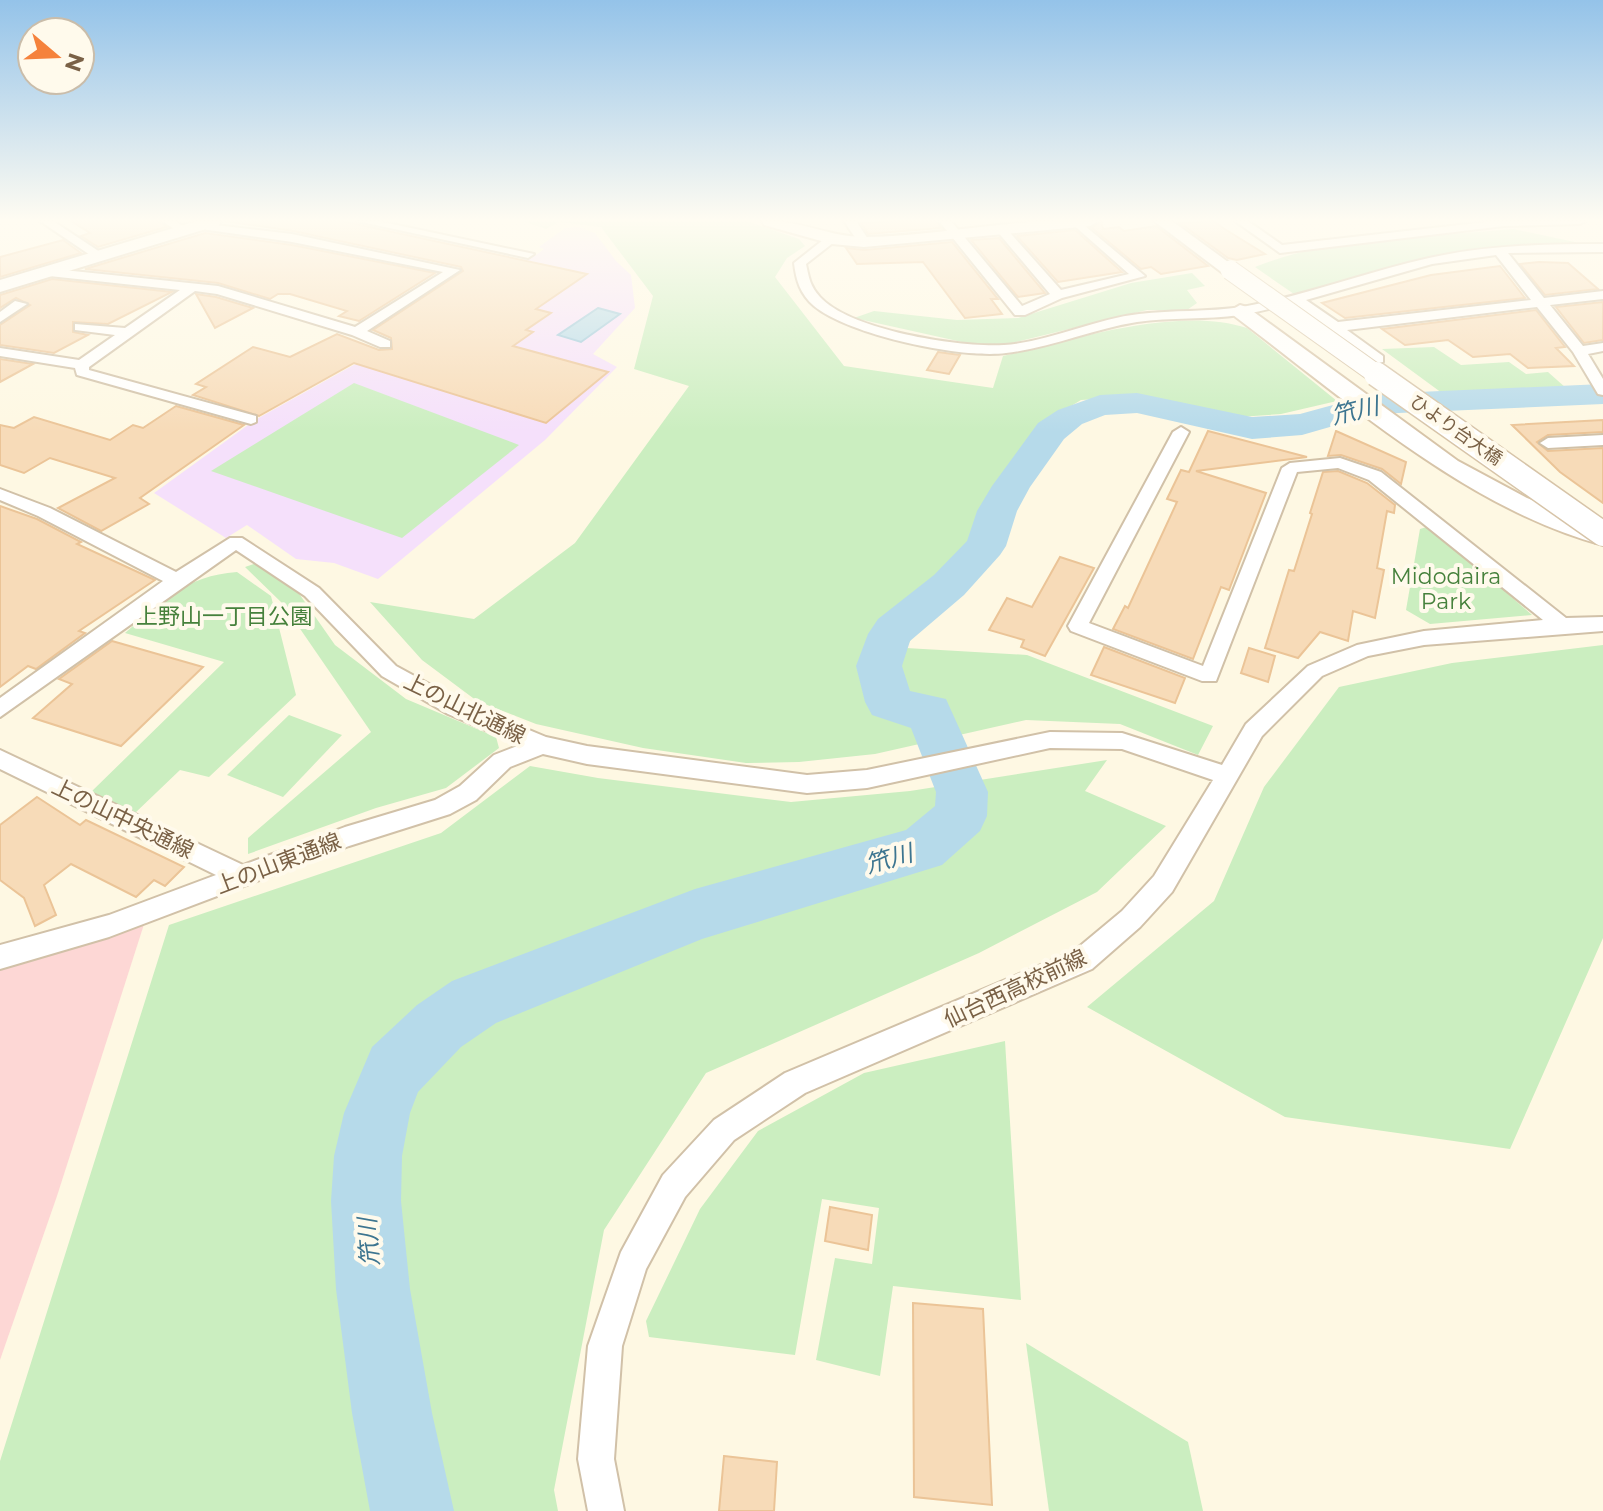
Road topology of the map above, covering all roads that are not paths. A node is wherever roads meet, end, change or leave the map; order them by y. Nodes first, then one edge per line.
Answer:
1 (186, 292) edge
2 (217, 292) edge
3 (420, 292) edge
4 (810, 292) edge
5 (1003, 292) edge
6 (1055, 292) edge
7 (1073, 292) edge
8 (1260, 292) edge
9 (1320, 292) edge
10 (1531, 292) edge
11 (1058, 295) junction
12 (1603, 295) edge
13 (1296, 298) junction
14 (1540, 303) junction
15 (20, 304) dead end
16 (1240, 311) junction
17 (0, 318) edge
18 (80, 327) dead end
19 (1334, 327) junction
20 (357, 332) junction
21 (128, 333) junction
22 (385, 344) dead end
23 (1603, 347) edge
24 (1579, 351) junction
25 (0, 352) edge
26 (1378, 359) dead end
27 (82, 365) junction
28 (1603, 391) edge
29 (251, 419) dead end
30 (1181, 432) dead end
31 (1603, 440) edge
32 (1548, 443) dead end
33 (0, 494) edge
34 (1603, 535) edge
35 (177, 580) junction
36 (1603, 624) edge
37 (1562, 625) junction
38 (0, 709) edge
39 (542, 745) junction
40 (0, 759) edge
41 (1228, 776) junction
42 (245, 877) junction
43 (0, 957) edge
44 (606, 1511) edge

1 - 21 street
2 - 20 street
3 - 20 street
4 - 16 street
5 - 11 street
6 - 11 street
7 - 11 street
8 - 34 street, ひより台大橋, bridge
9 - 13 street
10 - 14 street
12 - 14 street
13 - 16 street
13 - 19 street
14 - 19 street
14 - 24 street
15 - 17 street
16 - 34 street
18 - 21 street
19 - 26 street
20 - 22 street
21 - 27 street
23 - 24 street
24 - 28 street
25 - 27 street
27 - 29 street
30 - 37 street
31 - 32 street
33 - 35 street
35 - 38 street, 上の山北通線
35 - 39 street, 上の山北通線
36 - 37 street, 仙台西高校前線
37 - 41 street, 仙台西高校前線
39 - 41 street, 上の山北通線
39 - 42 street, 上の山東通線
40 - 42 street, 上の山中央通線
41 - 44 street, 仙台西高校前線
42 - 43 street, 上の山東通線

